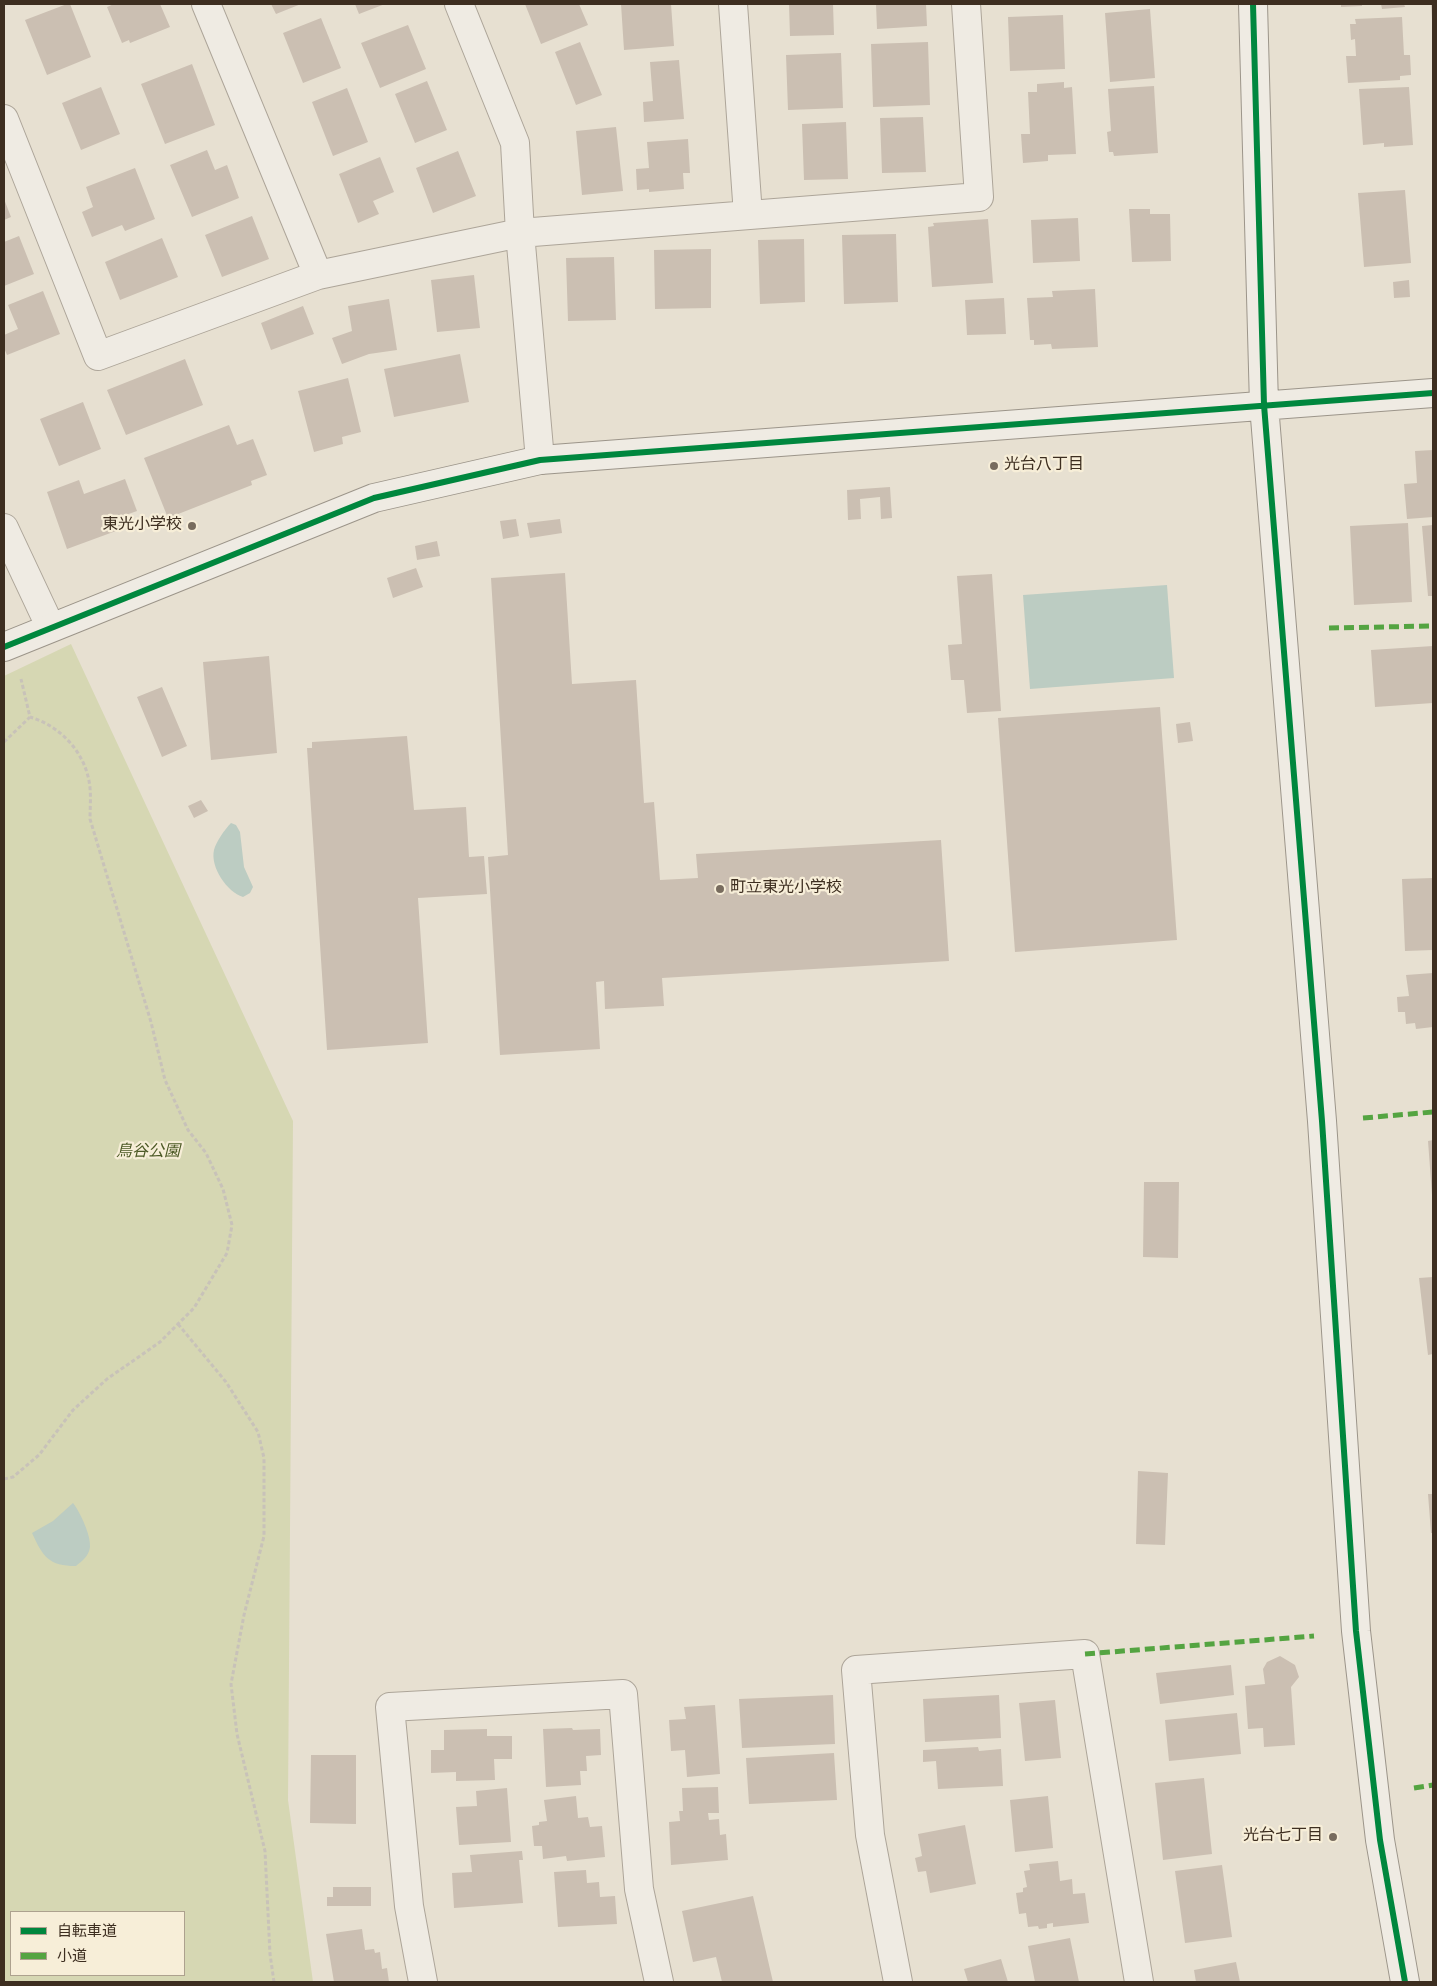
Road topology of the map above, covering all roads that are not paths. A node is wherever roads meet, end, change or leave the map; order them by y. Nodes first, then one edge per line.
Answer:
1 (206, 4) edge
2 (459, 4) edge
3 (733, 4) edge
4 (966, 4) edge
5 (1253, 4) edge
6 (4, 119) edge
7 (748, 215) junction
8 (520, 233) junction
9 (318, 275) junction
10 (1433, 393) edge
11 (1264, 405) junction
12 (540, 460) junction
13 (4, 528) edge
14 (50, 626) junction
15 (4, 647) edge
16 (423, 1982) edge
17 (658, 1982) edge
18 (898, 1982) edge
19 (1139, 1982) edge
20 (1405, 1982) edge

1 - 9 street
2 - 8 street
3 - 7 street
4 - 7 street
5 - 11 street
6 - 9 street
7 - 8 street
8 - 9 street
8 - 12 street
10 - 11 street
11 - 12 street
11 - 20 street
12 - 14 street
13 - 14 street
14 - 15 street
16 - 17 street
18 - 19 street

